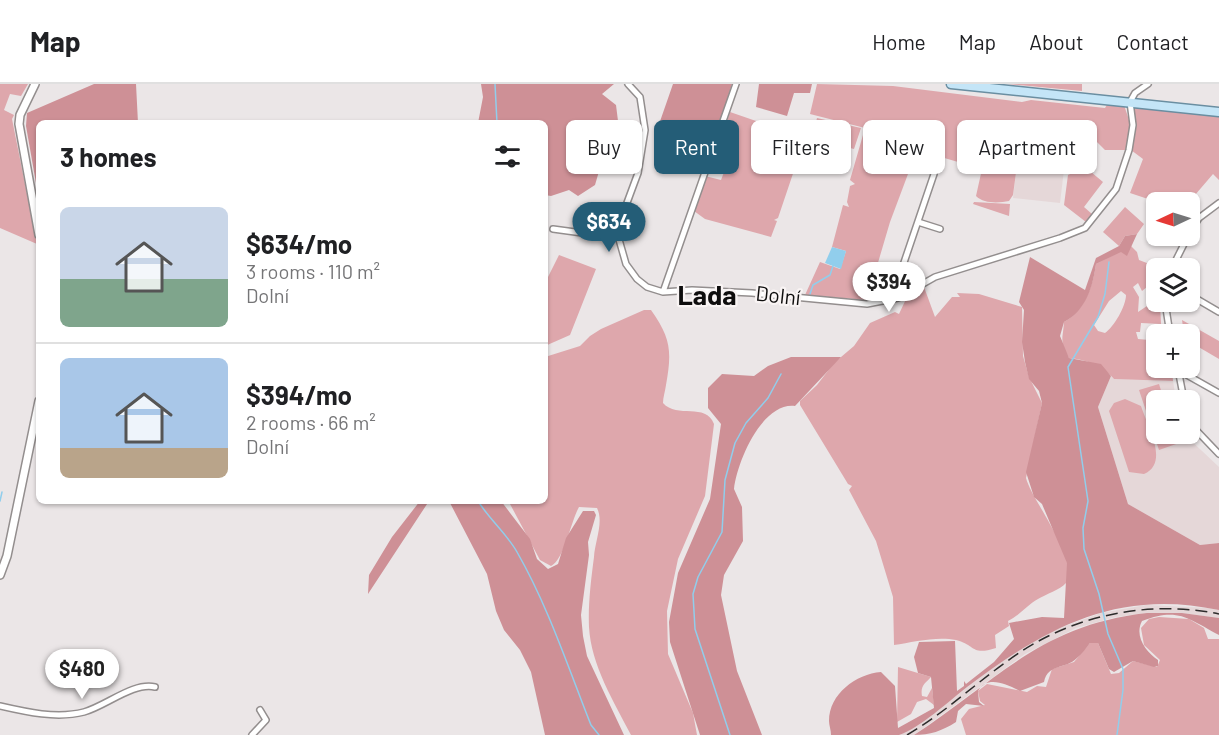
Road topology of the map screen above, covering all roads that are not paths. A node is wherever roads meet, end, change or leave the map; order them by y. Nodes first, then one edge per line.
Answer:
1 (35, 84) edge
2 (628, 84) edge
3 (736, 84) edge
4 (951, 84) edge
5 (1148, 84) edge
6 (1130, 102) junction
7 (1219, 109) edge
8 (934, 174) dead end
9 (1219, 203) edge
10 (1200, 217) edge
11 (36, 219) edge
12 (918, 222) junction
13 (620, 223) junction
14 (553, 229) dead end
15 (940, 229) dead end
16 (663, 292) junction
17 (898, 298) junction
18 (1200, 301) edge
19 (1219, 312) edge
20 (1193, 378) edge
21 (1219, 393) edge
22 (36, 414) edge
23 (1200, 434) edge
24 (1219, 454) edge
25 (0, 575) edge
26 (155, 687) dead end
27 (0, 706) edge
28 (260, 710) dead end
29 (252, 735) edge

1 - 11 street
2 - 13 street
3 - 16 street
4 - 6 main road
5 - 6 street
6 - 7 main road
6 - 17 street, Dolní
8 - 12 street
9 - 10 street
12 - 15 street
12 - 17 street
13 - 14 street
13 - 16 street
16 - 17 street, Dolní
18 - 19 street
20 - 21 street
22 - 25 street
23 - 24 street
26 - 27 street
28 - 29 street

